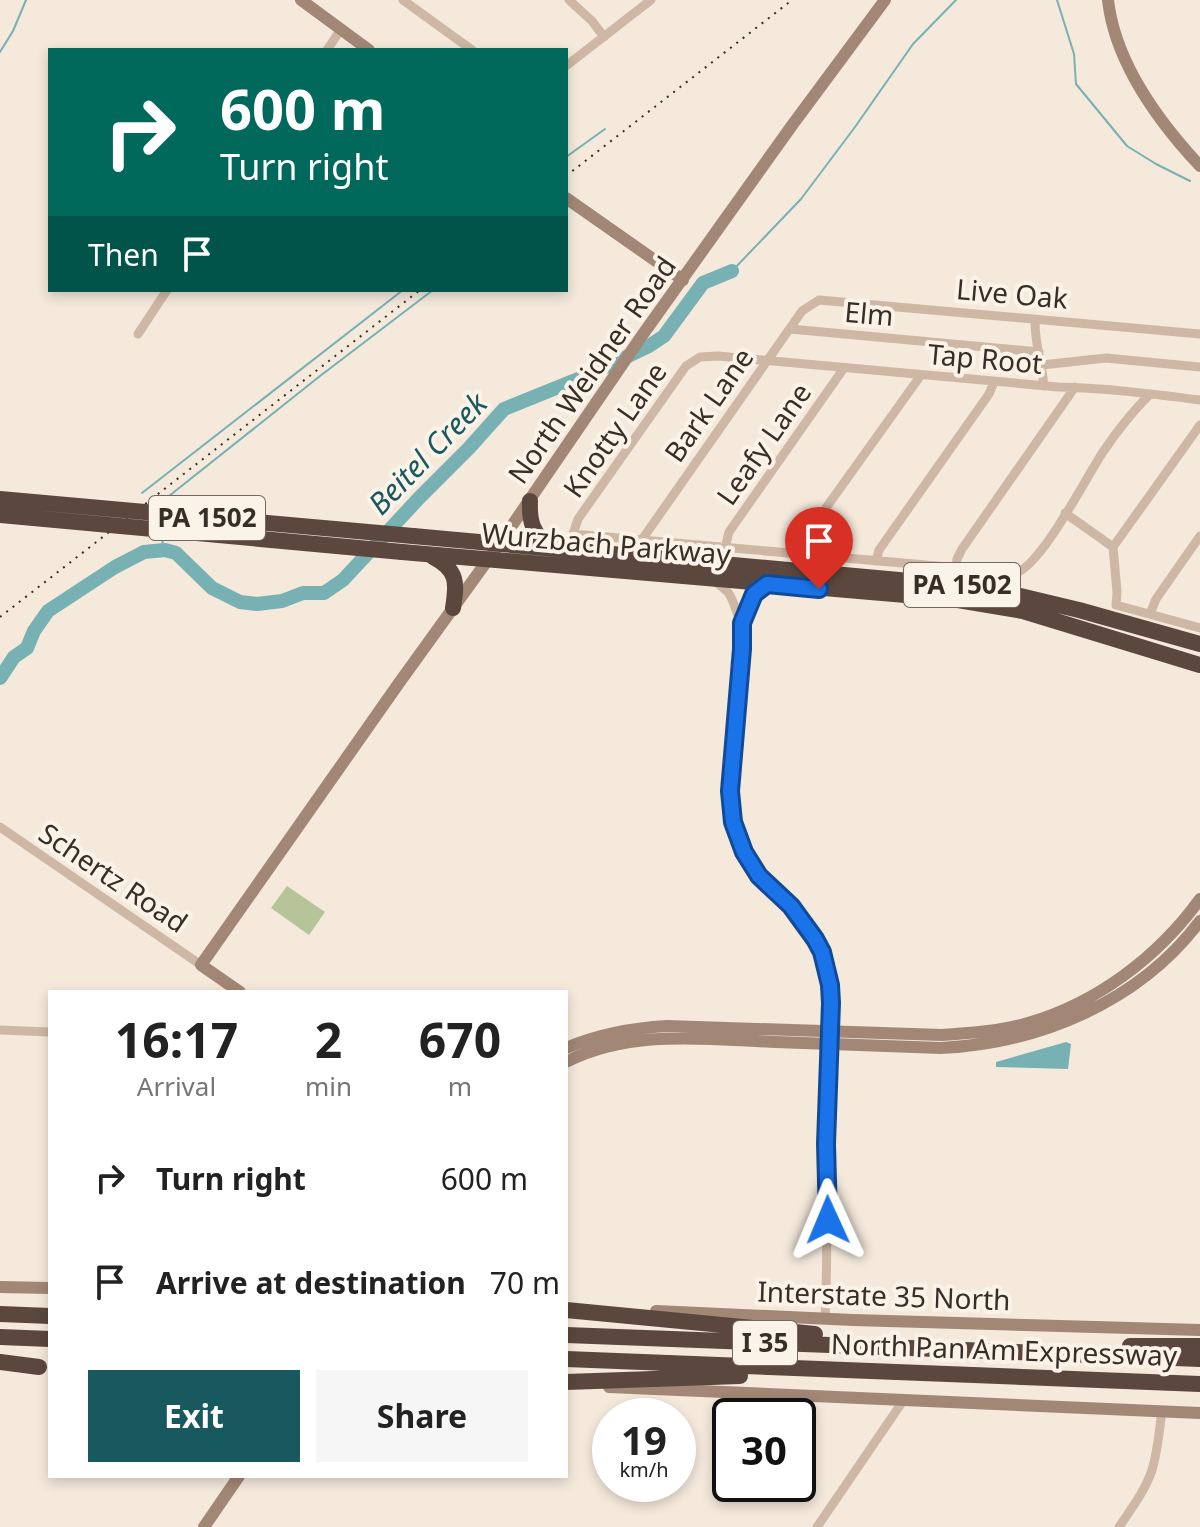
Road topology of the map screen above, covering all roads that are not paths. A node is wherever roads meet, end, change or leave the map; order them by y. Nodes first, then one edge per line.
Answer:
1 (301, 0) edge
2 (403, 0) edge
3 (569, 0) edge
4 (651, 0) edge
5 (885, 0) edge
6 (1108, 0) edge
7 (341, 29) junction
8 (604, 37) junction
9 (457, 39) junction
10 (328, 48) edge
11 (366, 48) edge
12 (451, 48) edge
13 (469, 48) edge
14 (568, 64) edge
15 (1200, 166) edge
16 (568, 189) edge
17 (568, 199) edge
18 (616, 232) junction
19 (683, 280) junction
20 (166, 292) edge
21 (819, 300) joint
22 (1035, 319) junction
23 (790, 329) junction
24 (138, 334) dead end
25 (1200, 334) edge
26 (1039, 352) junction
27 (700, 357) joint
28 (767, 361) junction
29 (1042, 365) junction
30 (1200, 367) edge
31 (844, 368) junction
32 (921, 375) junction
33 (994, 382) junction
34 (1044, 386) junction
35 (1075, 387) junction
36 (1150, 394) junction
37 (1200, 400) edge
38 (1200, 425) edge
39 (0, 499) edge
40 (530, 501) junction
41 (1065, 513) junction
42 (0, 515) edge
43 (1200, 536) edge
44 (641, 541) junction
45 (500, 543) junction
46 (1113, 547) junction
47 (549, 548) junction
48 (725, 548) junction
49 (793, 554) junction
50 (428, 555) junction
51 (488, 559) junction
52 (876, 561) junction
53 (956, 568) junction
54 (712, 579) junction
55 (767, 584) junction
56 (453, 608) junction
57 (1150, 614) junction
58 (742, 623) junction
59 (1200, 628) edge
60 (1200, 644) edge
61 (1200, 665) edge
62 (0, 827) edge
63 (1200, 899) edge
64 (1200, 921) edge
65 (201, 965) junction
66 (237, 990) edge
67 (0, 1030) edge
68 (48, 1032) edge
69 (829, 1038) junction
70 (590, 1045) junction
71 (568, 1048) edge
72 (568, 1061) edge
73 (0, 1287) edge
74 (48, 1288) edge
75 (568, 1309) edge
76 (568, 1309) edge
77 (0, 1314) edge
78 (48, 1316) edge
79 (825, 1319) junction
80 (1200, 1330) edge
81 (568, 1335) edge
82 (0, 1337) edge
83 (48, 1339) edge
84 (1200, 1346) edge
85 (963, 1350) junction
86 (998, 1351) junction
87 (568, 1359) edge
88 (1200, 1359) edge
89 (0, 1364) edge
90 (44, 1367) edge
91 (963, 1374) junction
92 (568, 1384) edge
93 (568, 1384) edge
94 (1200, 1384) edge
95 (1200, 1395) edge
96 (903, 1401) junction
97 (1162, 1411) junction
98 (1200, 1413) edge
99 (238, 1478) edge
100 (204, 1527) edge
101 (817, 1527) edge
102 (1119, 1527) edge

1 - 7 main road
2 - 9 street
3 - 8 street
4 - 8 street
5 - 19 main road, North Weidner Road
6 - 15 main road
7 - 10 street
7 - 11 main road
8 - 14 street
9 - 12 street
9 - 13 street
16 - 18 main road
17 - 18 main road
18 - 19 main road
19 - 40 main road, North Weidner Road
20 - 24 street
21 - 22 street, Live Oak
21 - 23 street, Bark Lane
22 - 25 street, Live Oak
22 - 26 street
23 - 26 street, Elm
23 - 28 street, Bark Lane
26 - 29 street
27 - 28 street, Tap Root
27 - 44 street, Knotty Lane
28 - 31 street, Tap Root
28 - 44 street, Bark Lane
29 - 30 street
29 - 34 street
31 - 32 street, Tap Root
31 - 48 street, Leafy Lane
32 - 33 street, Tap Root
32 - 49 street
33 - 34 street, Tap Root
33 - 52 street
34 - 35 street, Tap Root
35 - 36 street, Tap Root
35 - 53 street
36 - 37 street, Tap Root
36 - 41 street
38 - 46 street
39 - 45 highway, Wurzbach Parkway / PA 1502, bridge
40 - 45 main road, North Weidner Road
40 - 47 highway
41 - 46 street
41 - 53 street
42 - 50 highway, Wurzbach Parkway / PA 1502, bridge
43 - 57 street
44 - 48 street
45 - 47 highway, Wurzbach Parkway / PA 1502
45 - 51 main road, North Weidner Road
46 - 57 street
47 - 60 highway, Wurzbach Parkway / PA 1502
48 - 49 street
49 - 52 street
50 - 51 highway, Wurzbach Parkway / PA 1502
50 - 56 highway
51 - 54 highway, Wurzbach Parkway / PA 1502
51 - 56 main road, North Weidner Road
52 - 53 street
54 - 55 highway, Wurzbach Parkway / PA 1502
54 - 58 street
55 - 58 street
55 - 61 highway, Wurzbach Parkway / PA 1502
56 - 65 main road, North Weidner Road
57 - 59 street
58 - 69 street
62 - 65 street, Schertz Road
63 - 69 main road
64 - 69 main road
65 - 66 main road
67 - 68 street
69 - 70 main road
69 - 79 street
70 - 71 main road
70 - 72 main road
73 - 74 main road
75 - 79 main road, Interstate 35 North
76 - 85 highway
77 - 78 highway
79 - 80 main road, Interstate 35 North
81 - 85 highway, North Pan Am Expressway / I 35
82 - 83 highway
84 - 86 highway
85 - 86 highway, North Pan Am Expressway / I 35
86 - 88 highway, North Pan Am Expressway / I 35
87 - 91 highway, North Pan Am Expressway / I 35
89 - 90 highway
91 - 92 highway
91 - 94 highway, North Pan Am Expressway / I 35
91 - 95 highway
93 - 96 main road
96 - 97 main road
96 - 101 street
97 - 98 main road
97 - 102 street
99 - 100 main road

